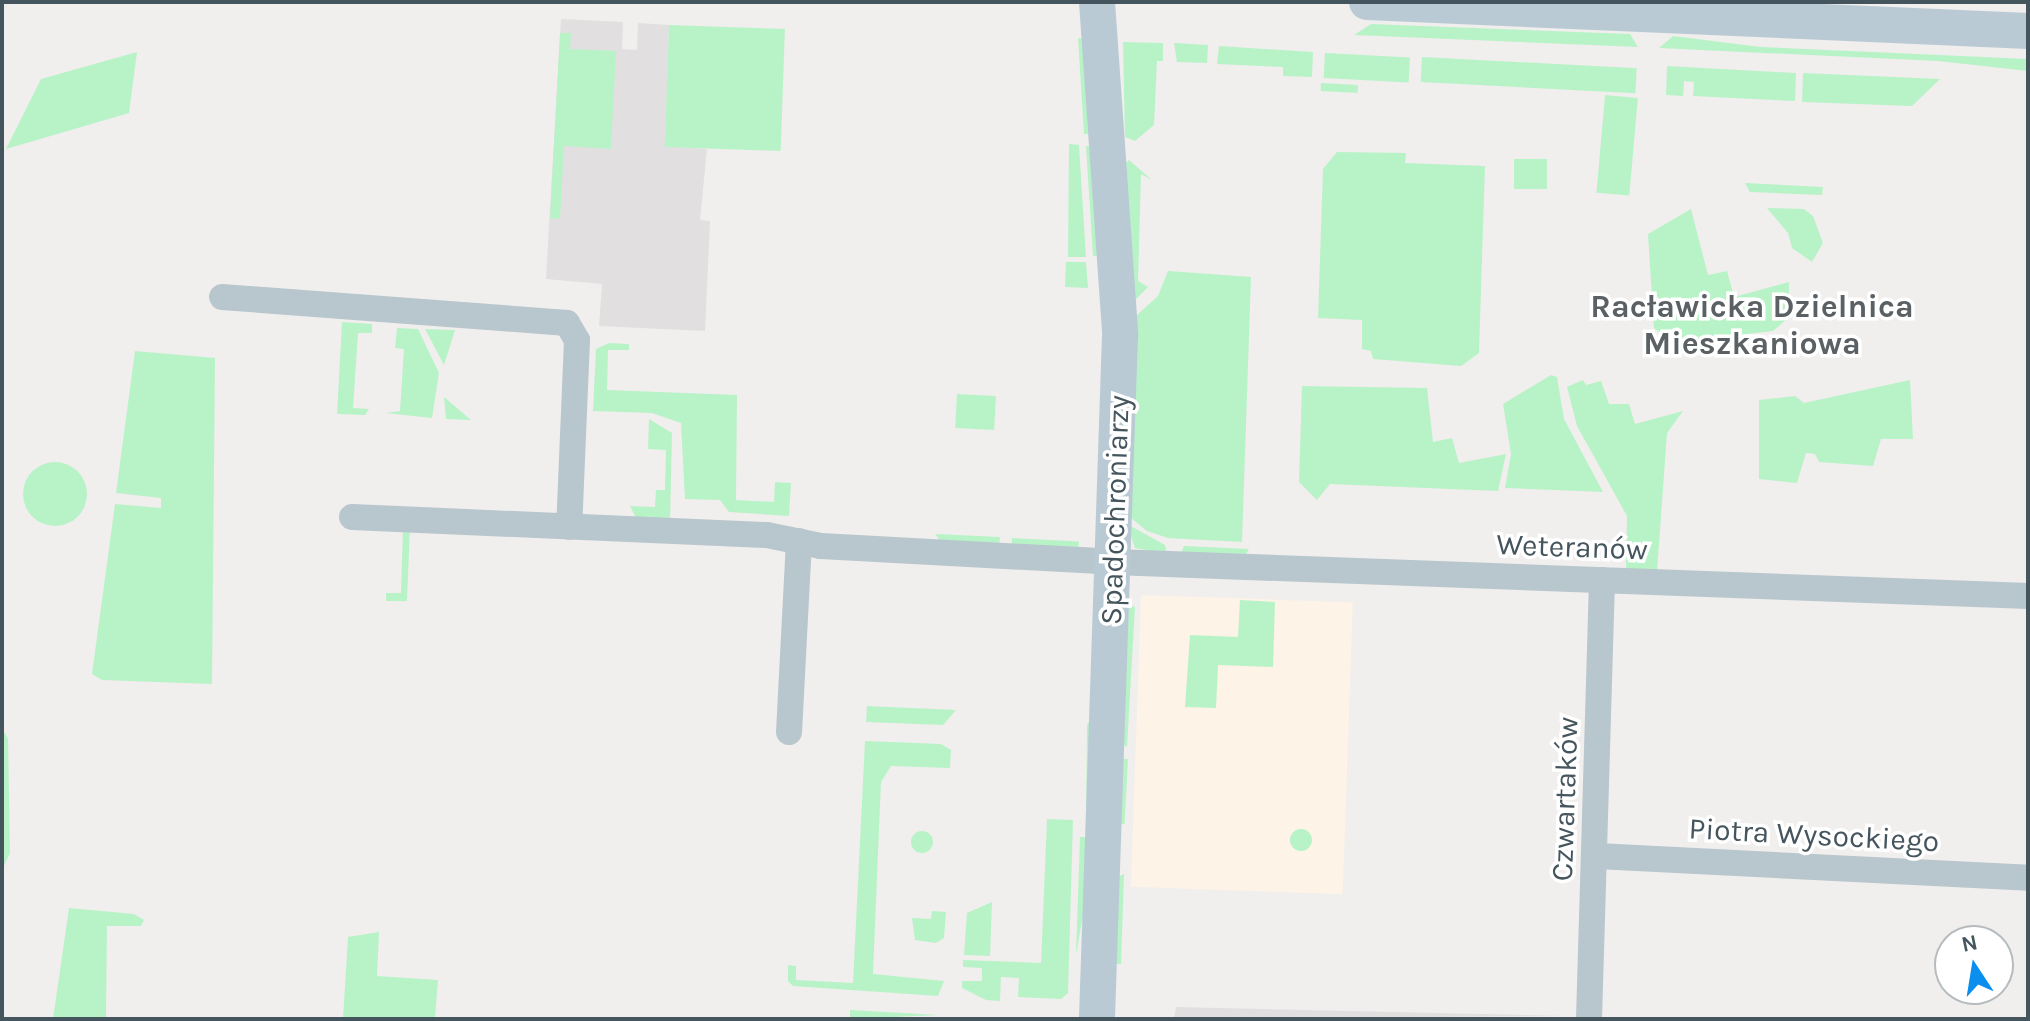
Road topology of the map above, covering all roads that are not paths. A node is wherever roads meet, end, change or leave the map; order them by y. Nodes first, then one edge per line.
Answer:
1 (1097, 2) edge
2 (1367, 2) edge
3 (2028, 31) edge
4 (222, 297) dead end
5 (352, 517) dead end
6 (569, 527) junction
7 (799, 541) junction
8 (1114, 562) junction
9 (1602, 580) junction
10 (2028, 596) edge
11 (789, 732) dead end
12 (1597, 856) junction
13 (2028, 878) edge
14 (1097, 1019) edge
15 (1589, 1019) edge

1 - 8 street, Spadochroniarzy
2 - 3 street
4 - 6 street
5 - 6 street, Weteranów
6 - 7 street, Weteranów
7 - 8 street, Weteranów
7 - 11 street
8 - 9 street, Weteranów
8 - 14 street, Spadochroniarzy
9 - 10 street, Weteranów
9 - 12 street, Czwartaków
12 - 13 street, Piotra Wysockiego
12 - 15 street, Czwartaków

